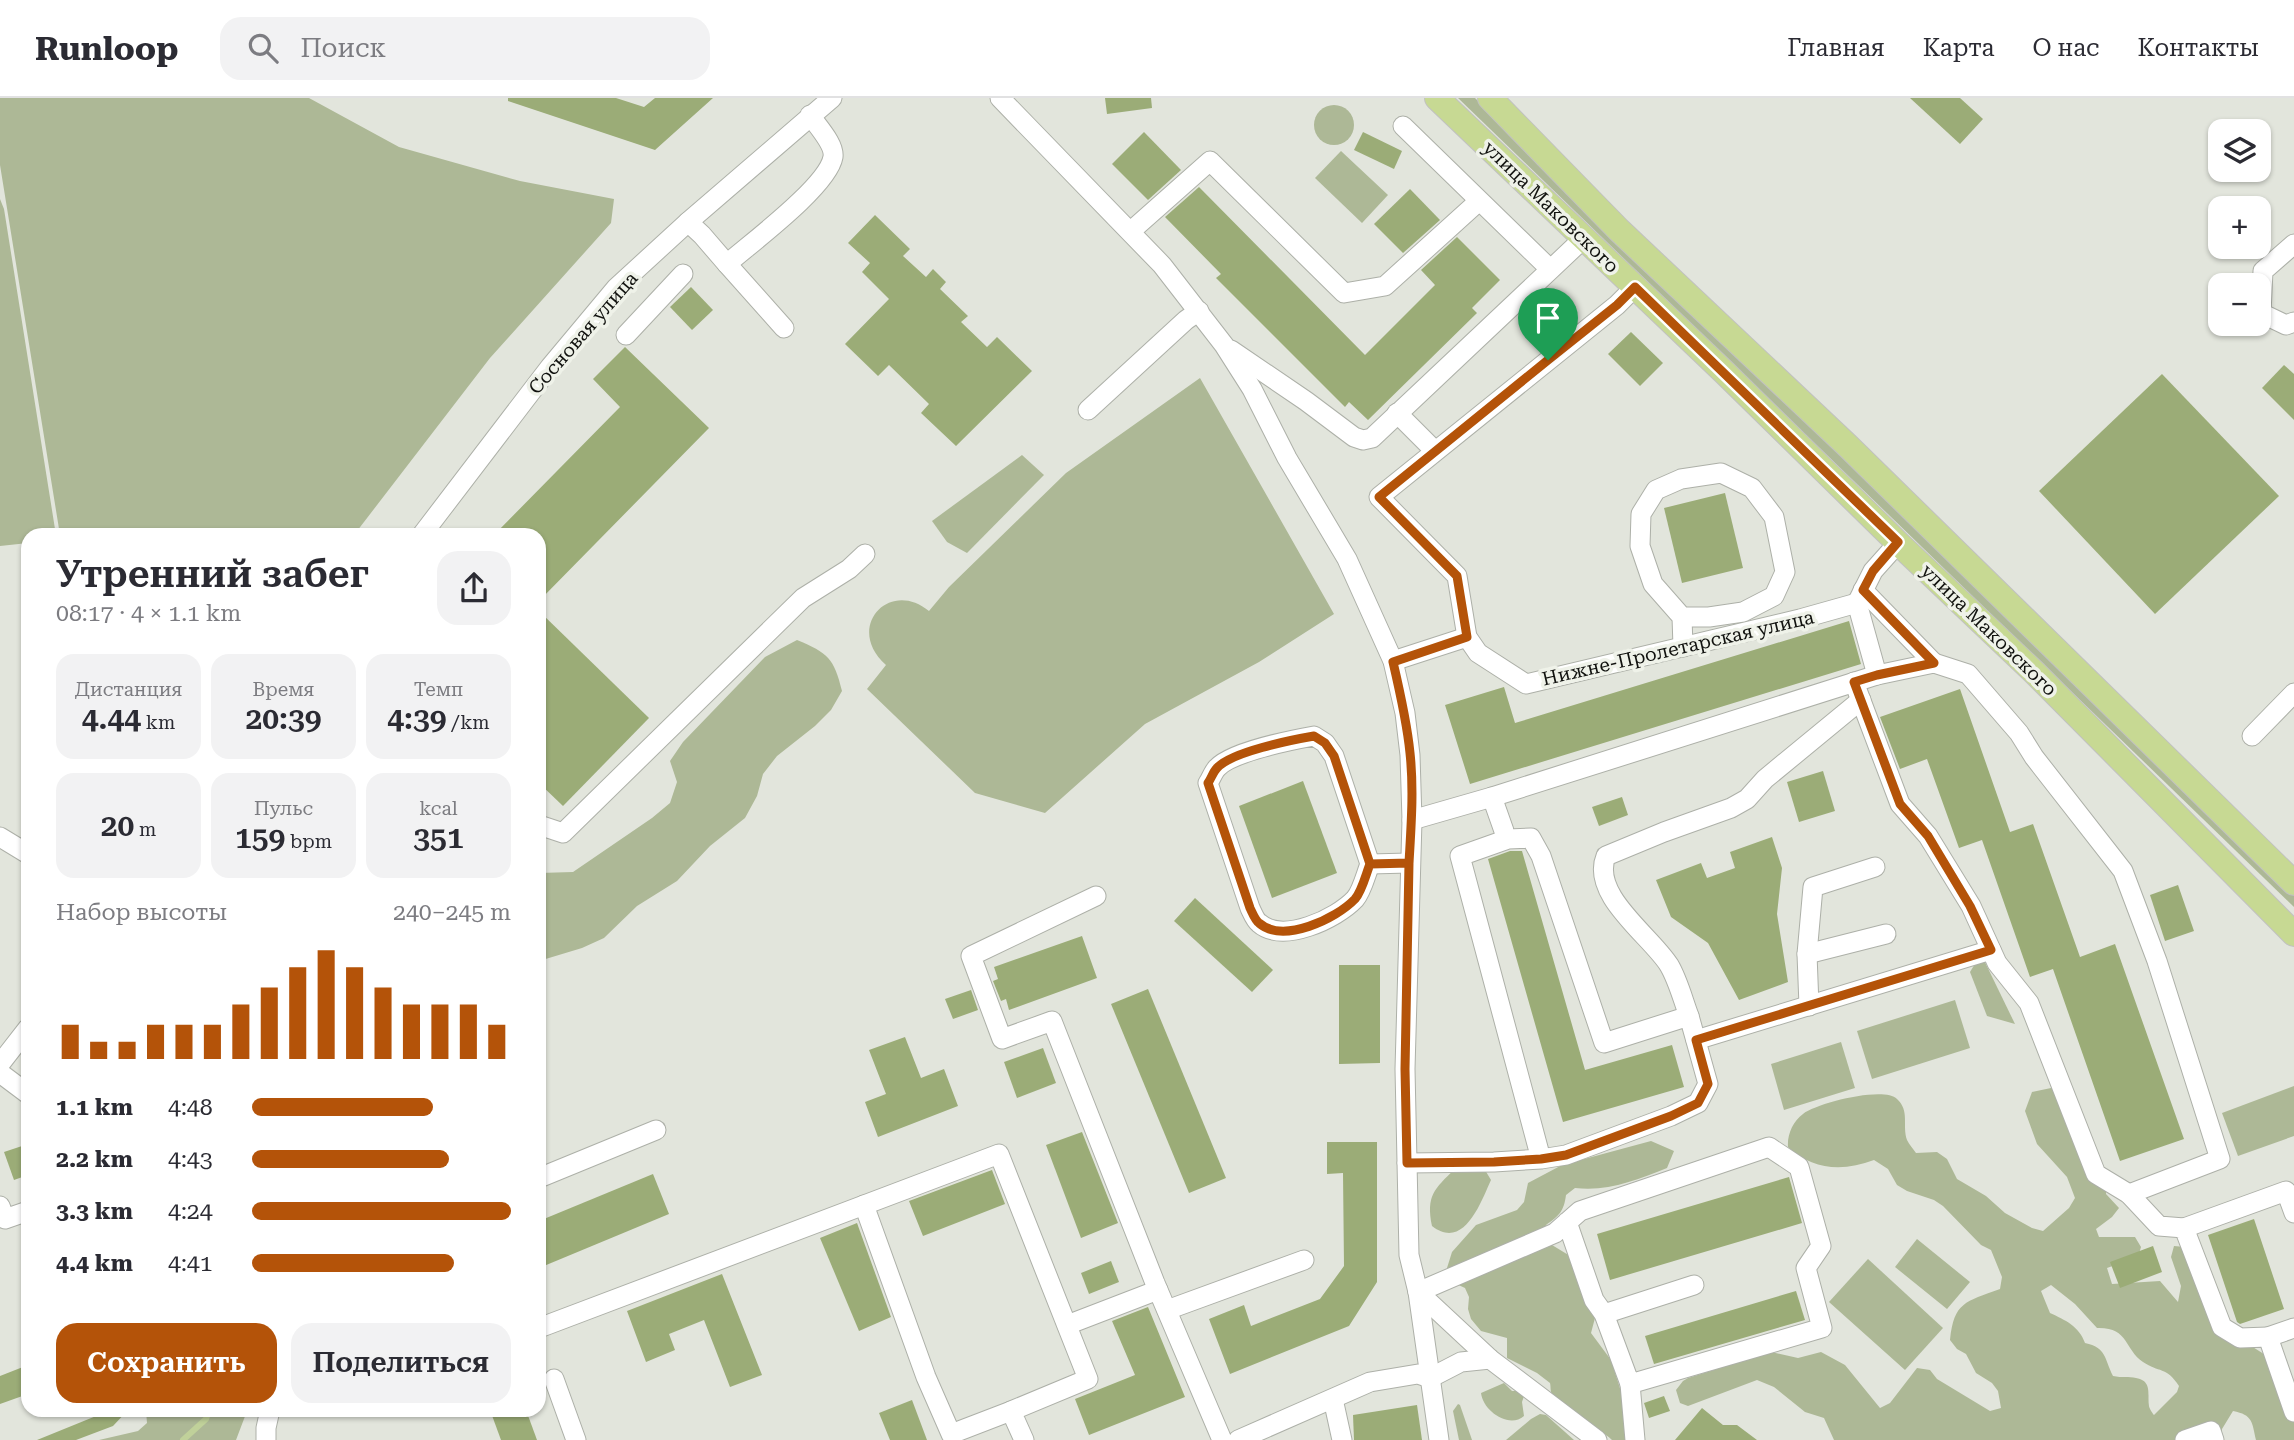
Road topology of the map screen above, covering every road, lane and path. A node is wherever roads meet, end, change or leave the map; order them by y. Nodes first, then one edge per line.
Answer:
1 (832, 98) edge
2 (1000, 98) edge
3 (1437, 98) edge
4 (1490, 98) edge
5 (810, 115) junction
6 (1403, 126) dead end
7 (1479, 201) junction
8 (688, 222) junction
9 (1131, 231) junction
10 (1584, 238) junction
11 (2294, 244) edge
12 (727, 264) junction
13 (1550, 269) junction
14 (683, 274) dead end
15 (1635, 287) junction
16 (1199, 311) junction
17 (2294, 322) edge
18 (783, 328) dead end
19 (626, 335) dead end
20 (1224, 345) junction
21 (1088, 410) dead end
22 (1397, 413) junction
23 (1435, 451) junction
24 (427, 528) edge
25 (1898, 542) junction
26 (865, 554) dead end
27 (1860, 597) junction
28 (1682, 617) junction
29 (1467, 637) junction
30 (1683, 647) junction
31 (1393, 662) junction
32 (1934, 663) junction
33 (1877, 675) junction
34 (1857, 691) junction
35 (2294, 693) edge
36 (2252, 736) dead end
37 (1492, 797) junction
38 (1412, 820) junction
39 (546, 827) edge
40 (1504, 831) dead end
41 (0, 837) edge
42 (21, 850) edge
43 (1409, 863) junction
44 (1370, 864) junction
45 (1875, 867) dead end
46 (2294, 883) edge
47 (1096, 896) dead end
48 (1886, 934) dead end
49 (2294, 934) edge
50 (1991, 950) junction
51 (1807, 954) junction
52 (1810, 1006) junction
53 (1689, 1016) junction
54 (21, 1037) edge
55 (1696, 1040) junction
56 (0, 1063) edge
57 (0, 1073) edge
58 (21, 1089) edge
59 (656, 1130) dead end
60 (1541, 1159) junction
61 (1407, 1163) junction
62 (546, 1175) edge
63 (2129, 1194) junction
64 (864, 1205) junction
65 (0, 1206) edge
66 (21, 1213) edge
67 (2294, 1213) edge
68 (1567, 1222) junction
69 (2184, 1227) junction
70 (1304, 1260) dead end
71 (1694, 1285) dead end
72 (1158, 1290) junction
73 (1418, 1292) junction
74 (1167, 1310) junction
75 (1604, 1314) junction
76 (546, 1325) edge
77 (1067, 1325) junction
78 (2294, 1328) edge
79 (2268, 1337) junction
80 (1490, 1359) junction
81 (1430, 1378) junction
82 (554, 1379) dead end
83 (1630, 1384) junction
84 (1333, 1399) junction
85 (1011, 1411) junction
86 (2294, 1412) edge
87 (268, 1417) edge
88 (266, 1440) edge
89 (576, 1440) edge
90 (1024, 1440) edge
91 (1222, 1440) edge
92 (1238, 1440) edge
93 (1342, 1440) edge
94 (1439, 1440) edge
95 (1597, 1440) edge
96 (1635, 1440) edge
97 (2185, 1440) edge
98 (2214, 1440) edge

1 - 5 street, Сосновая улица
2 - 9 street
3 - 10 main road, улица Маковского
4 - 46 main road, улица Маковского
5 - 8 street, Сосновая улица
5 - 12 street
6 - 7 street
7 - 9 street
7 - 13 street
8 - 12 street
8 - 24 street, Сосновая улица
9 - 16 street
10 - 13 street
10 - 15 main road, улица Маковского
11 - 17 street
12 - 18 street
13 - 22 street
14 - 19 street
15 - 23 street
15 - 25 main road, улица Маковского
16 - 20 street
16 - 21 street
20 - 22 street
20 - 31 street
22 - 23 street
23 - 29 street
25 - 27 street
25 - 49 main road, улица Маковского
26 - 39 street
27 - 30 street, Нижне-Пролетарская улица
27 - 32 street
27 - 33 street
28 - 28 street
28 - 30 street
29 - 30 street, Нижне-Пролетарская улица
29 - 31 street
31 - 38 street
32 - 33 street
32 - 63 street
33 - 34 street
34 - 37 street
34 - 50 street
34 - 53 street
35 - 36 street
37 - 38 street
37 - 40 street
38 - 43 street
41 - 42 street
43 - 44 street
43 - 61 street
44 - 44 street
45 - 51 street
47 - 72 street
48 - 51 street
50 - 52 street
50 - 63 street
51 - 52 street
52 - 55 street
53 - 55 street
53 - 60 street
54 - 56 street
55 - 60 street
57 - 58 street
59 - 62 street
60 - 61 street
61 - 73 street
63 - 69 street
64 - 76 street
64 - 77 street
64 - 85 street
65 - 66 street
67 - 69 street
68 - 73 street
68 - 75 street
68 - 83 street
69 - 79 street
70 - 74 street
71 - 75 street
72 - 74 street
72 - 77 street
73 - 80 street
73 - 81 street
74 - 91 street
75 - 83 street
77 - 85 street
78 - 79 street
79 - 86 street
80 - 81 street
80 - 95 street
81 - 84 street
81 - 94 street
82 - 89 street
83 - 96 street
84 - 92 street
84 - 93 street
85 - 90 street
87 - 88 street
97 - 98 street

